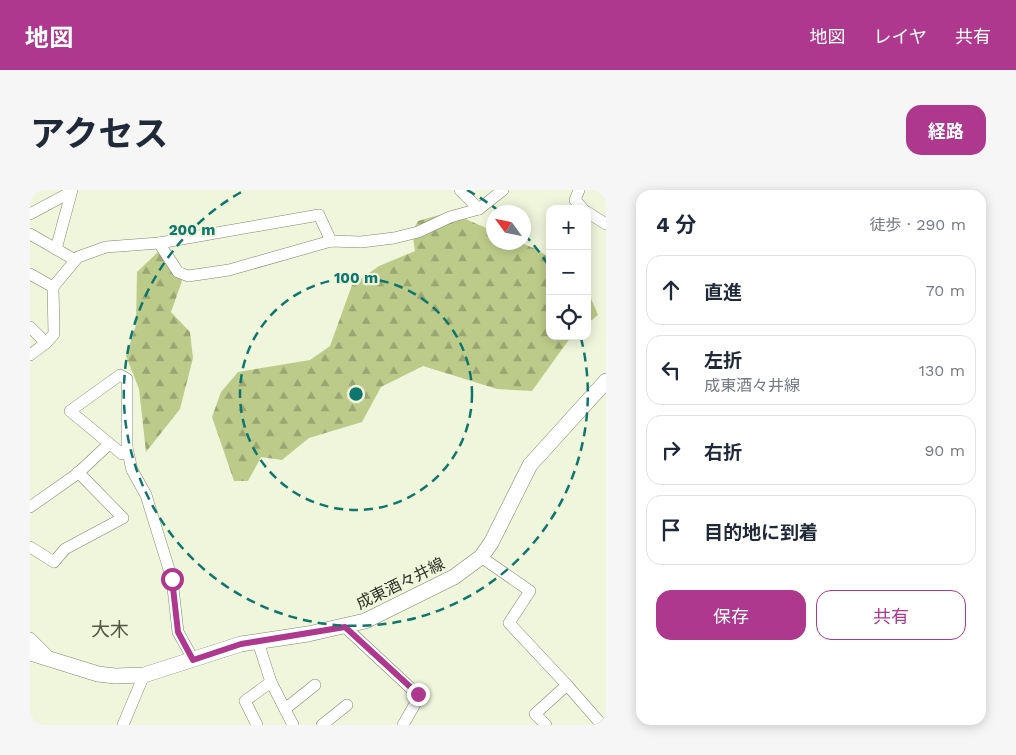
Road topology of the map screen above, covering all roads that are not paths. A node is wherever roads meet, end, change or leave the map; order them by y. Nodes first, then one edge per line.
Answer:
1 (504, 190) edge
2 (579, 190) edge
3 (71, 191) edge
4 (467, 192) edge
5 (579, 205) edge
6 (479, 209) junction
7 (30, 214) edge
8 (591, 215) edge
9 (606, 224) edge
10 (30, 234) edge
11 (331, 241) junction
12 (159, 243) junction
13 (56, 249) junction
14 (75, 260) junction
15 (30, 274) edge
16 (53, 287) junction
17 (30, 327) edge
18 (46, 343) junction
19 (30, 355) edge
20 (606, 381) edge
21 (109, 444) junction
22 (127, 448) junction
23 (78, 472) junction
24 (30, 507) edge
25 (30, 547) edge
26 (481, 557) junction
27 (345, 627) junction
28 (30, 638) edge
29 (258, 642) junction
30 (37, 656) edge
31 (193, 660) junction
32 (144, 675) junction
33 (271, 682) junction
34 (315, 685) dead end
35 (567, 685) junction
36 (347, 705) dead end
37 (285, 709) junction
38 (404, 724) edge
39 (123, 725) edge
40 (257, 725) edge
41 (293, 725) edge
42 (322, 725) edge
43 (546, 725) edge
44 (602, 725) edge

1 - 6 street
2 - 5 street
3 - 7 street
3 - 13 street
4 - 6 street
6 - 11 street
8 - 9 street
10 - 13 street
11 - 12 street
11 - 12 street
12 - 14 street
13 - 14 street
14 - 16 street
15 - 16 street
16 - 18 street
17 - 18 street
18 - 19 street
20 - 26 main road, 成東酒々井線
21 - 22 street
21 - 22 street
21 - 23 street
22 - 31 street
23 - 24 street
23 - 25 street
26 - 27 main road, 成東酒々井線
26 - 35 street
27 - 29 main road, 成東酒々井線
27 - 38 street
28 - 30 street
29 - 31 main road, 成東酒々井線
29 - 33 street
30 - 32 main road, 成東酒々井線
31 - 32 main road, 成東酒々井線
32 - 39 street
33 - 37 street
33 - 40 street
34 - 37 street
35 - 43 street
35 - 44 street
36 - 42 street
37 - 41 street

